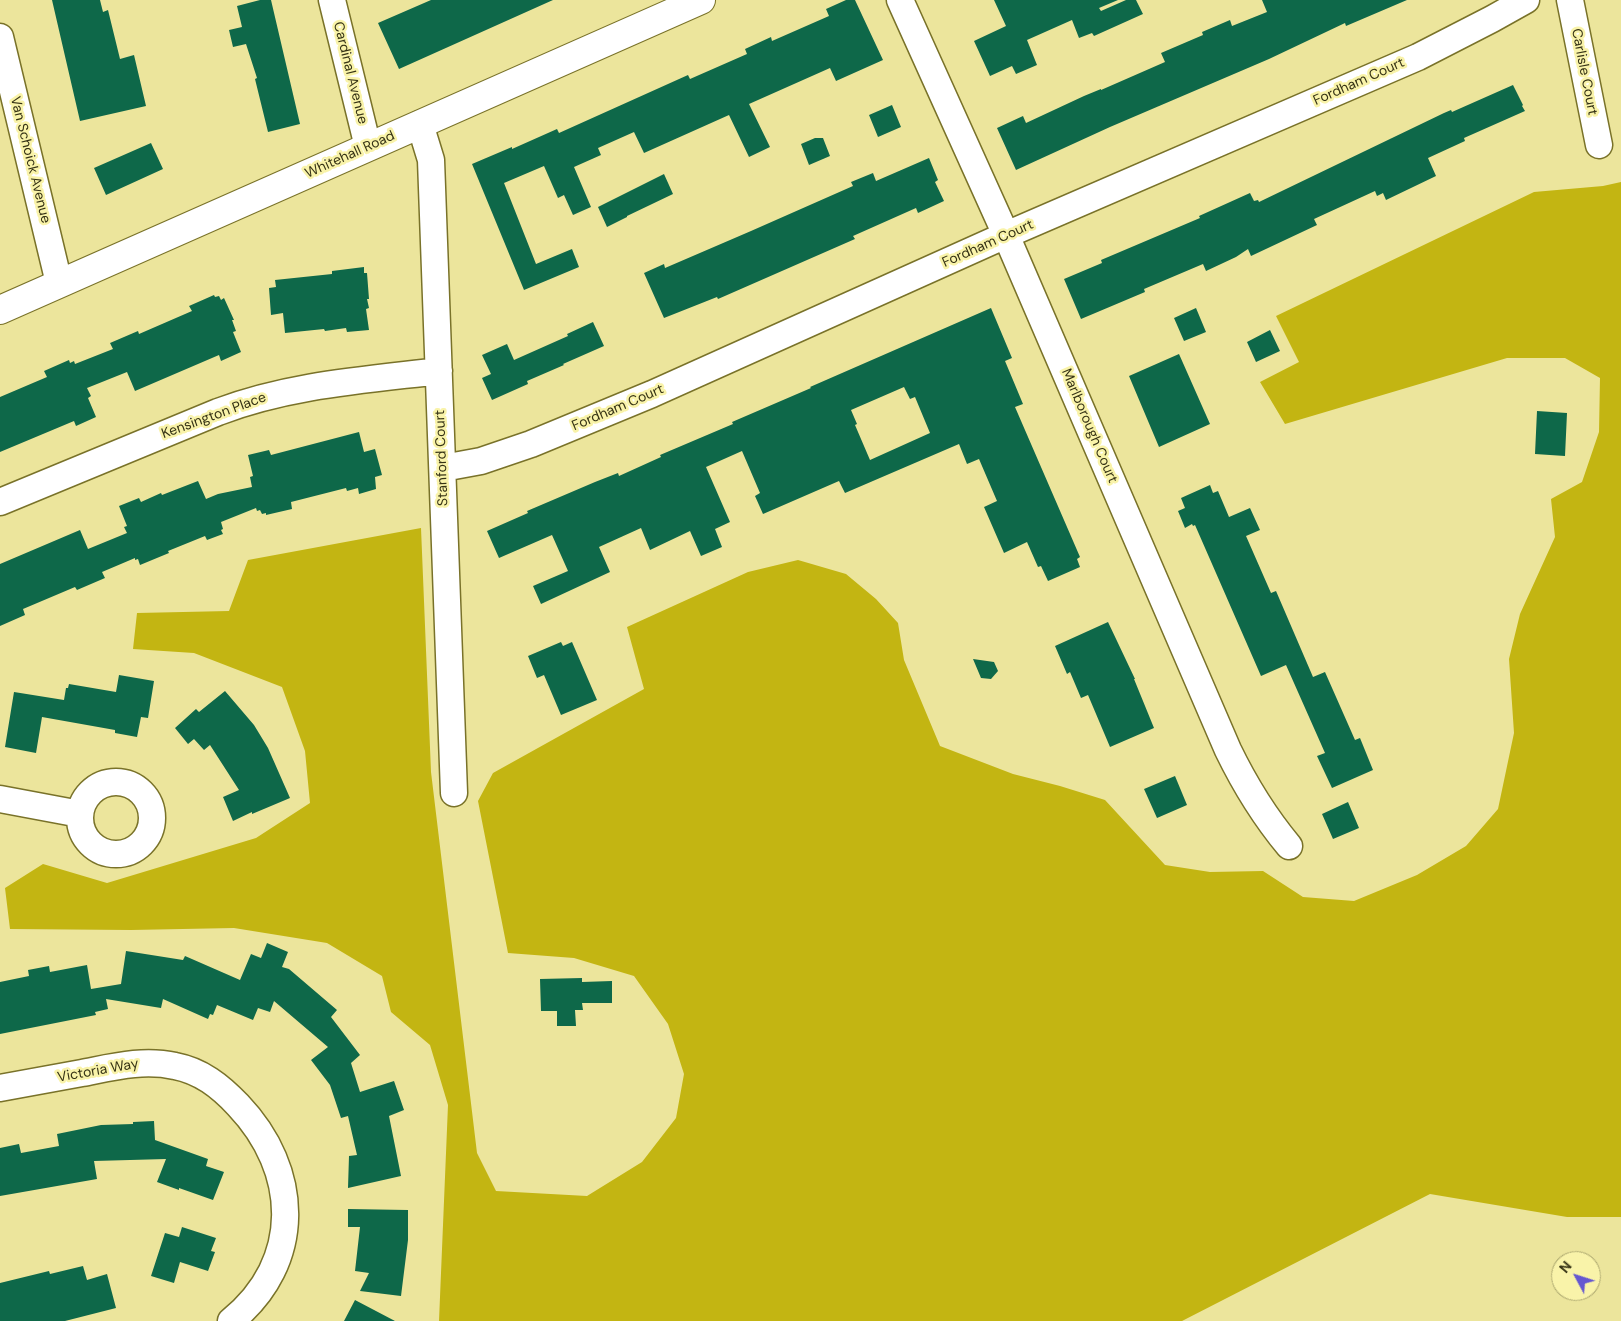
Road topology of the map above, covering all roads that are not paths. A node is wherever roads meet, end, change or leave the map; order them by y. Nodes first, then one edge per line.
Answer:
1 (332, 0) edge
2 (701, 0) edge
3 (900, 0) edge
4 (1526, 0) edge
5 (1570, 0) edge
6 (0, 37) edge
7 (420, 124) junction
8 (1599, 145) dead end
9 (368, 147) junction
10 (1006, 235) junction
11 (59, 283) junction
12 (0, 310) edge
13 (439, 371) junction
14 (442, 468) junction
15 (0, 502) edge
16 (454, 793) dead end
17 (0, 799) edge
18 (80, 814) dead end
19 (1289, 846) dead end
20 (0, 1088) edge
21 (231, 1321) edge

1 - 9 street, Cardinal Avenue
2 - 7 street, Whitehall Road
3 - 10 street, Marlborough Court
4 - 10 street, Fordham Court
5 - 8 street, Carlisle Court
6 - 11 street, Van Schoick Avenue
7 - 9 street, Whitehall Road
7 - 13 street, Stanford Court
9 - 11 street, Whitehall Road
10 - 14 street, Fordham Court
10 - 19 street, Marlborough Court
11 - 12 street, Whitehall Road
13 - 14 street, Stanford Court
13 - 15 street, Kensington Place
14 - 16 street, Stanford Court
17 - 18 street
20 - 21 street, Victoria Way

